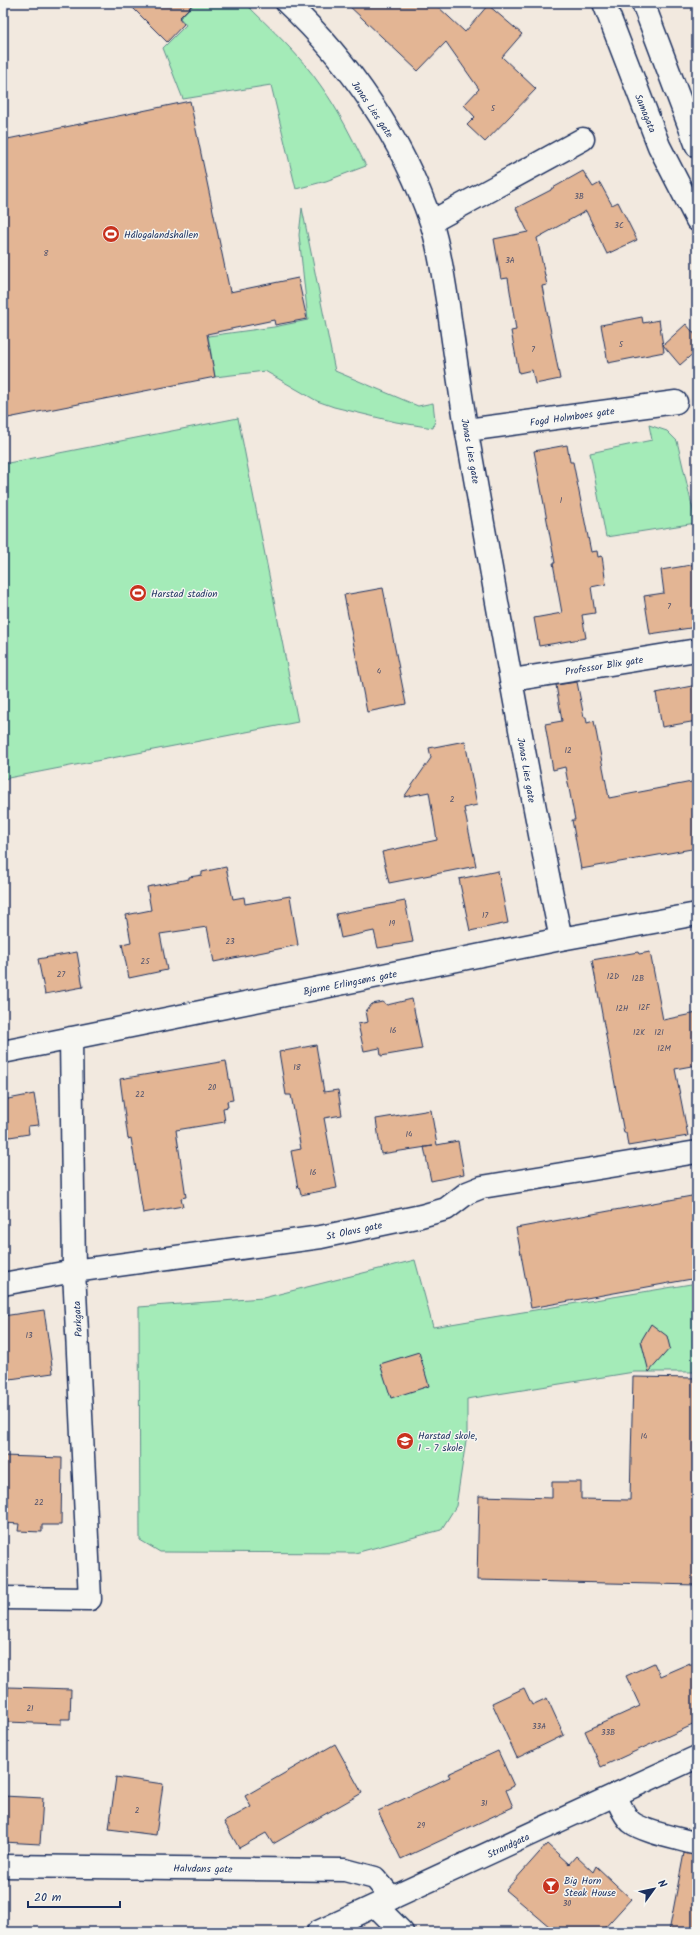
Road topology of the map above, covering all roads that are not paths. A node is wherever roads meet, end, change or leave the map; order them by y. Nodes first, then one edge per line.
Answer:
1 (287, 3) edge
2 (604, 3) edge
3 (643, 3) edge
4 (583, 138) dead end
5 (697, 146) edge
6 (697, 220) edge
7 (431, 222) junction
8 (676, 402) dead end
9 (467, 430) junction
10 (697, 650) edge
11 (512, 680) junction
12 (697, 914) edge
13 (561, 939) junction
14 (71, 1038) junction
15 (3, 1052) edge
16 (697, 1152) edge
17 (74, 1271) junction
18 (3, 1284) edge
19 (3, 1598) edge
20 (697, 1757) edge
21 (615, 1795) junction
22 (697, 1844) edge
23 (3, 1866) edge
24 (384, 1902) junction
25 (318, 1932) edge
26 (402, 1932) edge

1 - 7 main road, Jonas Lies gate
2 - 6 main road, Samagata
3 - 5 main road
4 - 7 main road
7 - 9 main road, Jonas Lies gate
8 - 9 main road, Fogd Holmboes gate
9 - 11 main road, Jonas Lies gate
10 - 11 main road, Professor Blix gate
11 - 13 main road, Jonas Lies gate
12 - 13 main road, Bjarne Erlingsøns gate
13 - 14 main road, Bjarne Erlingsøns gate
14 - 15 main road, Bjarne Erlingsøns gate
14 - 17 main road, Parkgata
16 - 17 main road, St Olavs gate
17 - 18 main road, St Olavs gate
17 - 19 main road, Parkgata
20 - 21 main road, Strandgata
21 - 22 main road
21 - 24 main road, Strandgata
23 - 24 main road, Halvdans gate
24 - 25 main road, Strandgata
24 - 26 main road, Halvdans gate

